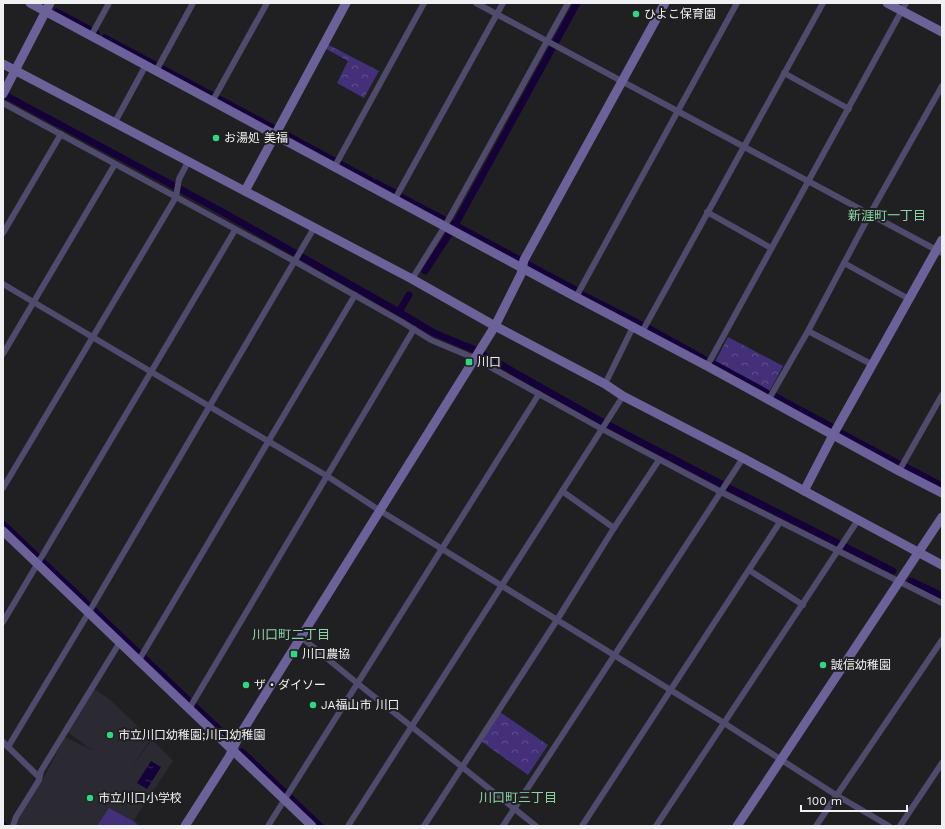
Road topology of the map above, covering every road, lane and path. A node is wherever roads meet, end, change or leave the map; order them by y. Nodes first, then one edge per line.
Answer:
1 (30, 3) edge
2 (50, 3) edge
3 (109, 3) edge
4 (193, 3) edge
5 (266, 3) edge
6 (346, 3) edge
7 (424, 3) edge
8 (476, 3) edge
9 (503, 3) edge
10 (568, 3) edge
11 (665, 3) edge
12 (737, 3) edge
13 (823, 3) edge
14 (887, 3) edge
15 (904, 7) edge
16 (45, 12) junction
17 (497, 14) junction
18 (942, 32) edge
19 (91, 36) junction
20 (549, 41) junction
21 (3, 64) edge
22 (146, 65) junction
23 (15, 70) junction
24 (156, 71) junction
25 (784, 73) junction
26 (622, 81) junction
27 (942, 86) edge
28 (5, 91) edge
29 (212, 102) junction
30 (3, 103) edge
31 (849, 109) junction
32 (678, 112) junction
33 (115, 122) junction
34 (61, 134) junction
35 (275, 134) junction
36 (744, 147) junction
37 (188, 162) junction
38 (115, 164) junction
39 (335, 166) junction
40 (808, 181) junction
41 (245, 191) junction
42 (176, 197) junction
43 (395, 199) junction
44 (707, 212) junction
45 (870, 214) junction
46 (314, 228) junction
47 (450, 228) junction
48 (235, 230) junction
49 (3, 233) edge
50 (942, 240) edge
51 (772, 248) junction
52 (939, 251) edge
53 (296, 262) junction
54 (844, 263) junction
55 (523, 268) junction
56 (412, 279) junction
57 (3, 284) edge
58 (355, 295) junction
59 (576, 297) junction
60 (909, 299) junction
61 (34, 302) junction
62 (495, 326) junction
63 (633, 327) junction
64 (414, 329) junction
65 (808, 331) junction
66 (642, 332) junction
67 (92, 337) junction
68 (478, 353) junction
69 (3, 354) edge
70 (873, 364) junction
71 (707, 366) junction
72 (151, 371) junction
73 (605, 384) junction
74 (539, 394) junction
75 (942, 395) edge
76 (623, 396) junction
77 (769, 399) junction
78 (210, 407) junction
79 (602, 430) junction
80 (833, 435) junction
81 (268, 442) junction
82 (743, 458) junction
83 (659, 460) junction
84 (899, 471) junction
85 (327, 476) junction
86 (3, 488) edge
87 (804, 490) junction
88 (562, 491) junction
89 (721, 492) junction
90 (942, 493) edge
91 (379, 510) junction
92 (942, 517) edge
93 (858, 520) junction
94 (780, 522) junction
95 (614, 528) junction
96 (3, 530) edge
97 (442, 549) junction
98 (838, 550) junction
99 (918, 552) junction
100 (37, 564) junction
101 (942, 565) edge
102 (749, 570) junction
103 (900, 582) junction
104 (501, 586) junction
105 (942, 603) edge
106 (803, 605) junction
107 (89, 612) junction
108 (557, 620) junction
109 (3, 622) edge
110 (302, 637) junction
111 (942, 640) edge
112 (120, 642) junction
113 (614, 656) junction
114 (139, 660) junction
115 (357, 683) junction
116 (670, 690) junction
117 (189, 708) junction
118 (724, 723) junction
119 (413, 727) junction
120 (5, 744) edge
121 (232, 750) junction
122 (781, 760) junction
123 (942, 763) edge
124 (462, 767) junction
125 (40, 777) junction
126 (836, 795) junction
127 (284, 800) junction
128 (514, 809) junction
129 (13, 826) edge
130 (185, 826) edge
131 (268, 826) edge
132 (312, 826) edge
133 (348, 826) edge
134 (424, 826) edge
135 (503, 826) edge
136 (536, 826) edge
137 (582, 826) edge
138 (656, 826) edge
139 (737, 826) edge
140 (816, 826) edge
141 (889, 826) edge
142 (900, 826) edge

1 - 16 street
2 - 16 street
3 - 19 street
4 - 24 street
5 - 29 street
6 - 35 street
7 - 39 street
8 - 17 street
9 - 17 street
10 - 20 street
11 - 26 street
12 - 32 street
13 - 25 street
14 - 15 street
15 - 18 street
15 - 31 street
16 - 19 street
16 - 23 street
17 - 20 street
17 - 43 street
19 - 22 street
20 - 26 street
20 - 47 street
21 - 23 street
22 - 24 street
22 - 33 street
23 - 28 street
23 - 33 street
24 - 29 street
25 - 31 street
25 - 36 street
26 - 32 street
26 - 55 street
27 - 45 street
29 - 35 street
30 - 34 street
31 - 40 street
32 - 36 street
32 - 59 street
33 - 37 street
34 - 38 street
34 - 49 street
35 - 39 street
35 - 41 street
36 - 40 street
36 - 44 street
37 - 41 street
37 - 42 street
38 - 42 street
38 - 61 street
39 - 43 street
40 - 45 street
40 - 51 street
41 - 46 street
42 - 48 street
42 - 67 street
43 - 47 street
44 - 51 street
44 - 66 street
45 - 52 street
45 - 54 street
46 - 53 street
46 - 56 street
47 - 55 street
47 - 56 street
48 - 53 street
48 - 72 street
50 - 52 street
51 - 71 street
52 - 60 street
53 - 58 street
53 - 78 street
54 - 60 street
54 - 65 street
55 - 59 street
55 - 62 street
56 - 62 street
57 - 61 street
58 - 64 street
58 - 81 street
59 - 63 street
60 - 70 street
61 - 67 street
61 - 69 street
62 - 68 street
62 - 73 street
63 - 66 street
63 - 73 street
64 - 68 street
64 - 85 street
65 - 70 street
65 - 77 street
66 - 71 street
67 - 72 street
67 - 86 street
68 - 74 street
68 - 91 street
70 - 80 street
71 - 77 street
72 - 78 street
72 - 100 street
73 - 76 street
74 - 79 street
74 - 97 street
75 - 84 street
76 - 79 street
76 - 82 street
77 - 80 street
78 - 81 street
78 - 107 street
79 - 83 street
79 - 88 street
80 - 84 street
80 - 87 street
81 - 85 street
81 - 114 street
82 - 87 street
82 - 89 street
83 - 89 street
83 - 95 street
84 - 90 street
85 - 91 street
85 - 117 street
87 - 93 street
88 - 95 street
88 - 104 street
89 - 94 street
89 - 113 street
91 - 97 street
91 - 110 street
92 - 99 street
93 - 98 street
93 - 99 street
94 - 98 street
94 - 102 street
95 - 108 street
96 - 100 street
97 - 104 street
97 - 115 street
98 - 103 street
98 - 106 street
99 - 101 street
99 - 103 street
100 - 107 street
100 - 109 street
102 - 106 street
102 - 116 street
103 - 105 street
103 - 122 street
104 - 108 street
104 - 119 street
106 - 118 street
107 - 112 street
107 - 120 street
108 - 113 street
108 - 124 street
110 - 115 street
110 - 121 street
111 - 126 street
112 - 114 street
112 - 125 street
113 - 116 street
113 - 128 street
114 - 117 street
115 - 119 street
115 - 127 street
116 - 118 street
116 - 137 street
117 - 121 street
118 - 122 street
118 - 138 street
119 - 124 street
119 - 133 street
120 - 125 street
121 - 127 street
121 - 130 street
122 - 126 street
122 - 139 street
123 - 142 street
124 - 128 street
124 - 134 street
125 - 129 street
126 - 140 street
126 - 141 street
127 - 131 street
127 - 132 street
128 - 135 street
128 - 136 street

